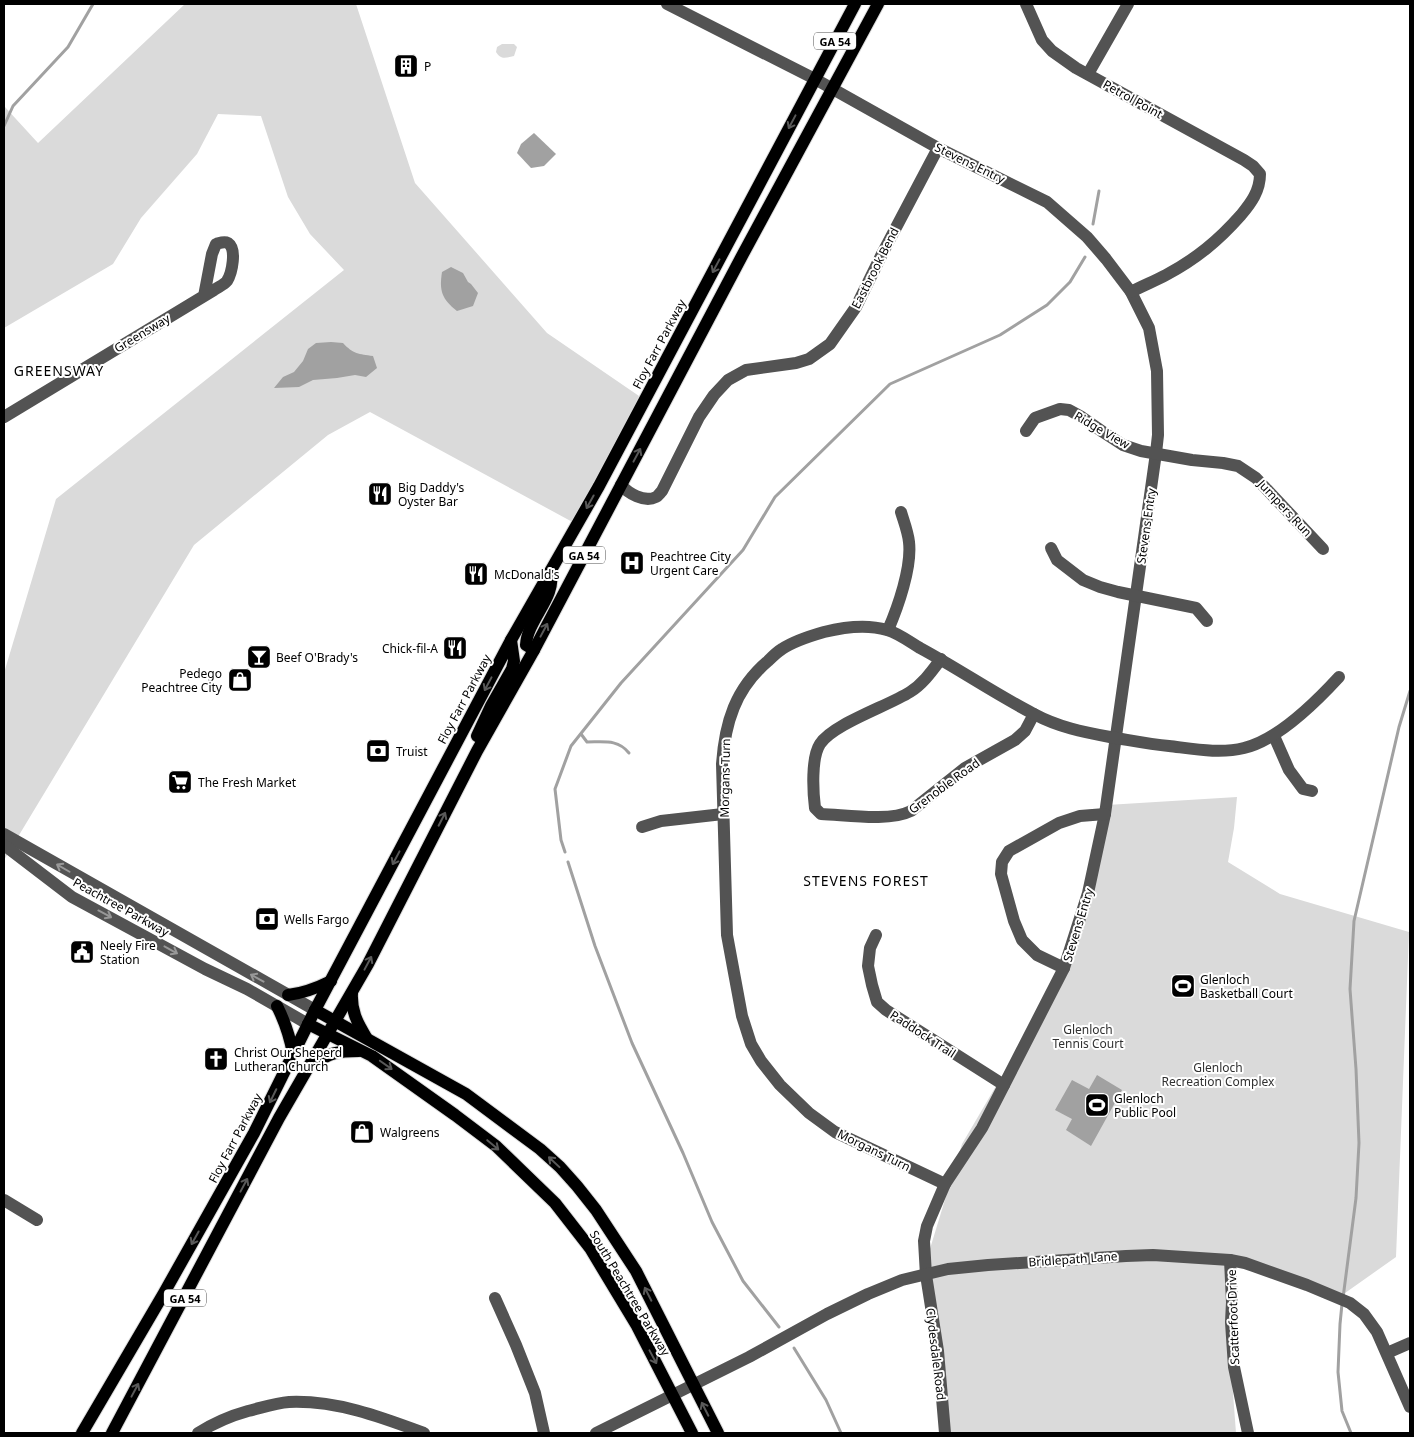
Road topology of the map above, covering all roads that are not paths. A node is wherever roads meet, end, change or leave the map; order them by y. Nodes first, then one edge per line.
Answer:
1 (668, 4) edge
2 (855, 4) edge
3 (1026, 4) edge
4 (1128, 4) edge
5 (877, 5) edge
6 (1088, 74) junction
7 (815, 79) junction
8 (833, 89) junction
9 (938, 148) junction
10 (1131, 292) junction
11 (204, 296) dead end
12 (4, 418) edge
13 (1026, 431) dead end
14 (1156, 453) junction
15 (621, 485) junction
16 (901, 512) dead end
17 (1050, 548) dead end
18 (1323, 549) dead end
19 (550, 572) junction
20 (1137, 594) junction
21 (1207, 621) dead end
22 (888, 630) junction
23 (511, 640) junction
24 (534, 650) junction
25 (941, 659) junction
26 (1339, 677) dead end
27 (1034, 714) junction
28 (1274, 736) junction
29 (1116, 738) junction
30 (477, 751) junction
31 (1312, 791) dead end
32 (723, 814) junction
33 (1105, 814) junction
34 (642, 827) dead end
35 (6, 844) edge
36 (876, 935) dead end
37 (212, 952) junction
38 (205, 968) junction
39 (1064, 968) junction
40 (331, 981) junction
41 (352, 992) junction
42 (288, 995) junction
43 (277, 1006) junction
44 (315, 1010) junction
45 (335, 1021) junction
46 (308, 1024) junction
47 (328, 1034) junction
48 (366, 1037) junction
49 (361, 1051) junction
50 (293, 1054) junction
51 (310, 1065) junction
52 (1004, 1085) junction
53 (945, 1184) junction
54 (4, 1200) edge
55 (37, 1220) dead end
56 (1230, 1260) junction
57 (926, 1275) junction
58 (495, 1298) dead end
59 (1410, 1343) edge
60 (1387, 1353) junction
61 (693, 1385) junction
62 (673, 1396) junction
63 (1410, 1407) edge
64 (82, 1433) edge
65 (112, 1433) edge
66 (198, 1433) edge
67 (424, 1433) edge
68 (544, 1433) edge
69 (596, 1433) edge
70 (692, 1433) edge
71 (718, 1433) edge
72 (945, 1433) edge
73 (1248, 1433) edge

1 - 7 street, Stevens Entry
2 - 7 main road, Floy Farr Parkway / GA 54
3 - 6 street, Petrol Point
4 - 6 street
5 - 8 main road
6 - 10 street, Petrol Point
7 - 8 street, Stevens Entry
7 -> 19 main road, Floy Farr Parkway / GA 54
8 - 9 street, Stevens Entry
15 -> 8 main road, GA 54
9 - 10 street, Stevens Entry
9 - 15 street, Eastbrook Bend
10 - 14 street, Stevens Entry
11 - 12 street, Greensway
13 - 14 street, Ridge View
14 - 18 street, Jumpers Run
14 - 20 street, Stevens Entry
24 -> 15 main road, GA 54
16 - 22 street
17 - 20 street
19 - 23 main road, Floy Farr Parkway / GA 54
19 - 24 main road
20 - 21 street
20 - 29 street, Stevens Entry
22 - 25 street, Morgans Turn
22 - 32 street, Morgans Turn
23 - 30 main road
23 -> 40 main road, Floy Farr Parkway / GA 54
24 - 30 main road, GA 54
25 - 27 street, Morgans Turn
25 - 27 street, Grenoble Road
26 - 28 street, Morgans Turn
27 - 29 street, Morgans Turn
28 - 29 street, Morgans Turn
28 - 31 street
29 - 33 street, Stevens Entry
41 -> 30 main road, GA 54
32 - 34 street
32 - 53 street, Morgans Turn
33 - 39 street, Stevens Entry
33 - 39 street
37 -> 35 street
35 -> 38 street, Peachtree Parkway
36 - 52 street, Paddock Trail
37 - 38 street
42 -> 37 street
38 - 43 street, Peachtree Parkway
39 - 52 street, Stevens Entry
40 - 42 main road
40 - 44 main road, Floy Farr Parkway / GA 54
41 - 45 main road, GA 54
41 - 48 main road
42 - 44 street
43 - 46 street, Peachtree Parkway
43 - 50 main road
44 - 45 main road
44 - 46 main road, Floy Farr Parkway / GA 54
45 - 47 main road, GA 54
45 - 48 main road
46 - 47 main road, South Peachtree Parkway
46 - 50 main road, Floy Farr Parkway / GA 54
47 - 49 main road, South Peachtree Parkway
47 - 51 main road, GA 54
61 -> 48 main road, South Peachtree Parkway
49 - 51 main road
49 -> 62 main road, South Peachtree Parkway
50 -> 64 main road, Floy Farr Parkway / GA 54
65 -> 51 main road, GA 54
52 - 53 street, Stevens Entry
53 - 57 street, Stevens Entry
54 - 55 street
56 - 57 street, Bridlepath Lane
56 - 60 street, Bridlepath Lane
56 - 73 street, Scatterfoot Drive
57 - 61 street, Bridlepath Lane
57 - 72 street, Clydesdale Road
58 - 68 street
59 - 60 street
60 - 63 street, Bridlepath Lane
61 - 62 street, Bridlepath Lane
71 -> 61 main road, South Peachtree Parkway
62 - 69 street, Bridlepath Lane
62 - 70 main road, South Peachtree Parkway
66 - 67 street

